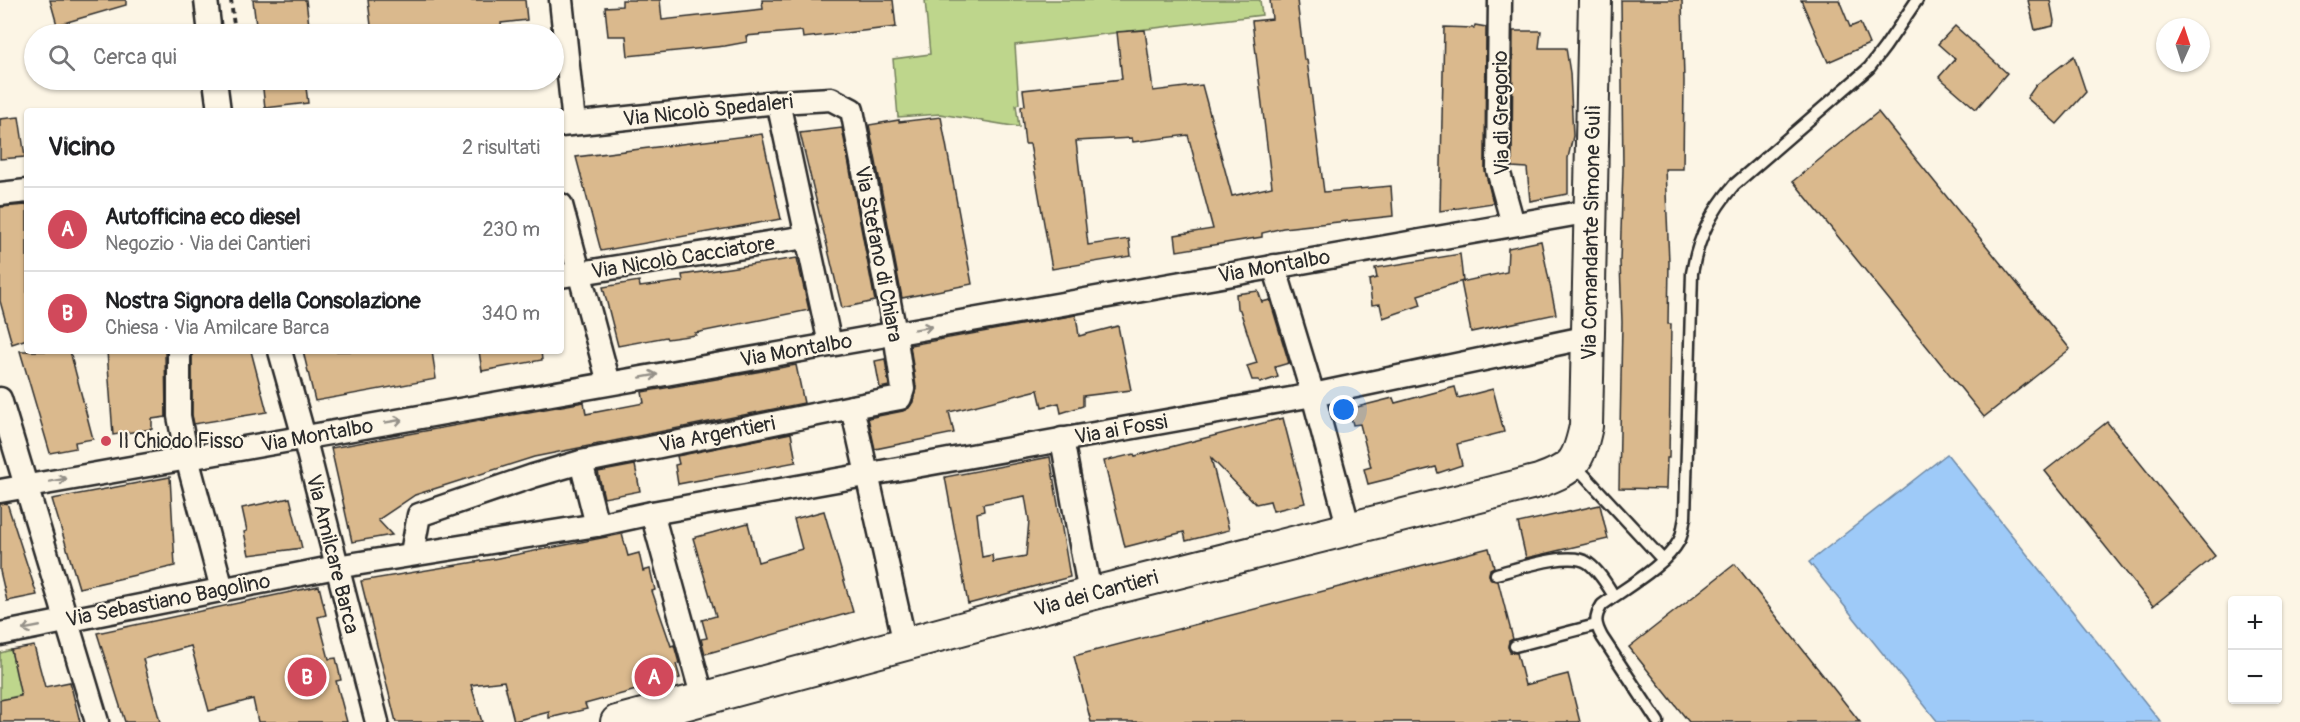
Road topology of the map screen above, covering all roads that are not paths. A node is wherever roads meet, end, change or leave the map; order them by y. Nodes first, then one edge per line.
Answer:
1 (206, 0) edge
2 (561, 0) edge
3 (1500, 0) edge
4 (1595, 0) edge
5 (1917, 0) edge
6 (209, 24) edge
7 (562, 24) edge
8 (564, 53) edge
9 (216, 90) edge
10 (778, 102) junction
11 (219, 108) edge
12 (852, 110) joint
13 (568, 124) edge
14 (24, 191) edge
15 (0, 194) edge
16 (1591, 211) junction
17 (1513, 224) junction
18 (564, 226) edge
19 (806, 237) junction
20 (1274, 266) junction
21 (571, 274) edge
22 (895, 333) junction
23 (1589, 337) junction
24 (830, 344) junction
25 (178, 354) edge
26 (281, 354) edge
27 (609, 383) junction
28 (1313, 395) junction
29 (900, 398) joint
30 (0, 399) edge
31 (852, 407) junction
32 (304, 437) junction
33 (1062, 439) junction
34 (187, 458) junction
35 (581, 462) junction
36 (1574, 464) junction
37 (867, 476) junction
38 (26, 486) junction
39 (0, 490) edge
40 (652, 513) junction
41 (597, 525) junction
42 (1348, 529) junction
43 (412, 553) junction
44 (1663, 560) junction
45 (336, 567) junction
46 (1496, 574) dead end
47 (222, 590) junction
48 (1090, 594) junction
49 (1614, 596) junction
50 (67, 621) junction
51 (1596, 625) junction
52 (0, 634) edge
53 (905, 644) junction
54 (1515, 646) dead end
55 (703, 699) junction
56 (97, 722) edge
57 (377, 722) edge
58 (617, 722) edge
59 (1658, 722) edge

1 - 6 street
2 - 7 street
3 - 17 street, Via di Gregorio
4 - 16 main road, Via Comandante Simone Gulì
5 - 44 lane
8 - 13 street
9 - 11 street
10 - 12 street, Via Nicolò Spedaleri
10 - 13 street, Via Nicolò Spedaleri
10 - 19 street
12 - 22 street, Via Stefano di Chiara
14 - 15 street
16 - 17 street, Via Montalbo
16 - 23 main road, Via Comandante Simone Gulì
17 - 20 street, Via Montalbo
18 - 21 street
19 - 21 street, Via Nicolò Cacciatore
19 - 24 street
22 -> 20 street, Via Montalbo
20 - 28 street
21 - 27 street
22 - 24 street, Via Montalbo
22 - 29 street, Via Stefano di Chiara
23 - 28 street, Via ai Fossi
23 - 36 main road, Via Comandante Simone Gulì
27 -> 24 street, Via Montalbo
25 - 34 street
26 - 32 street, Via Amilcare Barca
32 -> 27 street, Via Montalbo
28 - 33 street, Via ai Fossi
28 - 42 street
29 - 31 street, Via Argentieri
30 - 38 street
31 - 35 street, Via Argentieri
31 - 37 street
32 - 34 street, Via Montalbo
32 - 45 street, Via Amilcare Barca
33 - 37 street, Via ai Fossi
33 - 48 street
38 -> 34 street, Via Montalbo
34 - 47 street
35 - 41 street
35 - 43 street, Via Argentieri
36 - 42 main road, Via dei Cantieri
36 - 44 lane
37 - 40 street, Via ai Fossi
37 - 53 street
38 - 39 street, Via Montalbo
38 - 50 street
40 - 41 street, Via ai Fossi
40 - 55 street
41 - 43 street, Via ai Fossi
42 - 48 main road, Via dei Cantieri
43 - 45 street, Via Sebastiano Bagolino
44 - 49 lane
45 - 47 street, Via Sebastiano Bagolino
45 - 57 street, Via Amilcare Barca
46 - 49 lane
47 - 50 street, Via Sebastiano Bagolino
48 - 53 main road, Via dei Cantieri
49 - 51 lane
50 -> 52 street, Via Sebastiano Bagolino
50 - 56 street
51 - 54 lane
51 - 59 lane
53 - 55 main road, Via dei Cantieri
55 - 58 main road, Via dei Cantieri

